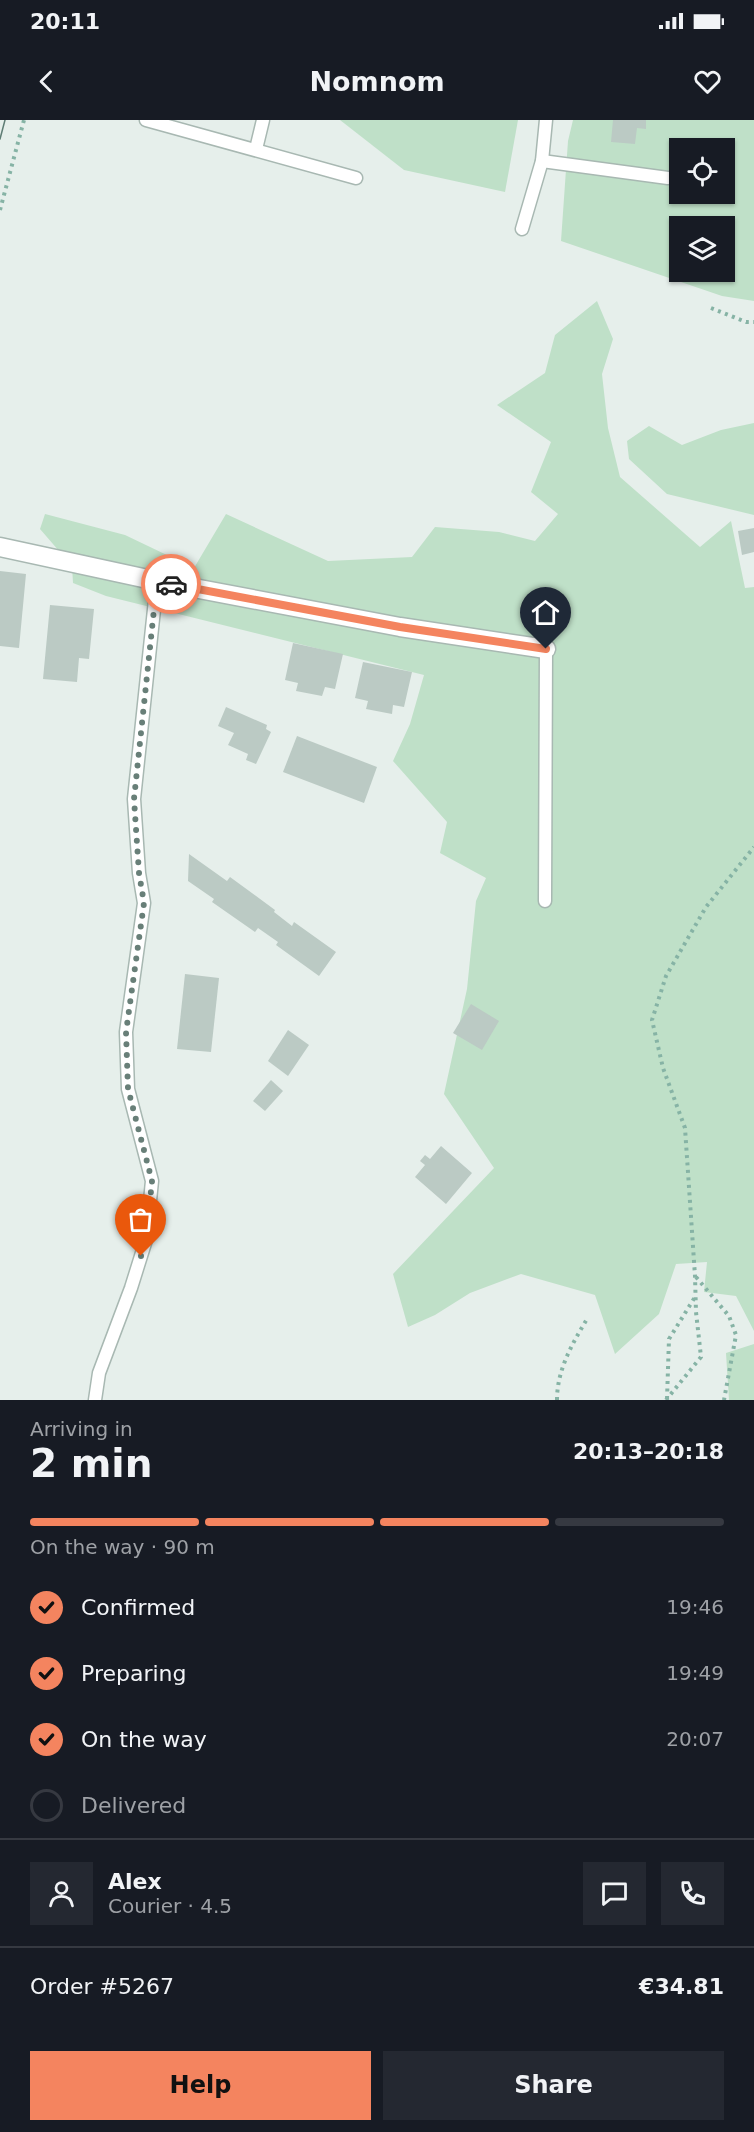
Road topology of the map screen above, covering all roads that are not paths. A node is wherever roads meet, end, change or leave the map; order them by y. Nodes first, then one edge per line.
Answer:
1 (146, 120) edge
2 (263, 120) edge
3 (546, 120) edge
4 (256, 149) junction
5 (542, 161) junction
6 (356, 177) dead end
7 (668, 178) dead end
8 (522, 229) dead end
9 (0, 547) edge
10 (157, 581) junction
11 (546, 649) joint
12 (545, 901) dead end
13 (95, 1400) edge

1 - 4 lane
2 - 4 lane
3 - 5 lane
4 - 6 lane
5 - 7 lane
5 - 8 lane
9 - 10 street
10 - 11 street
10 - 13 lane
11 - 12 lane

